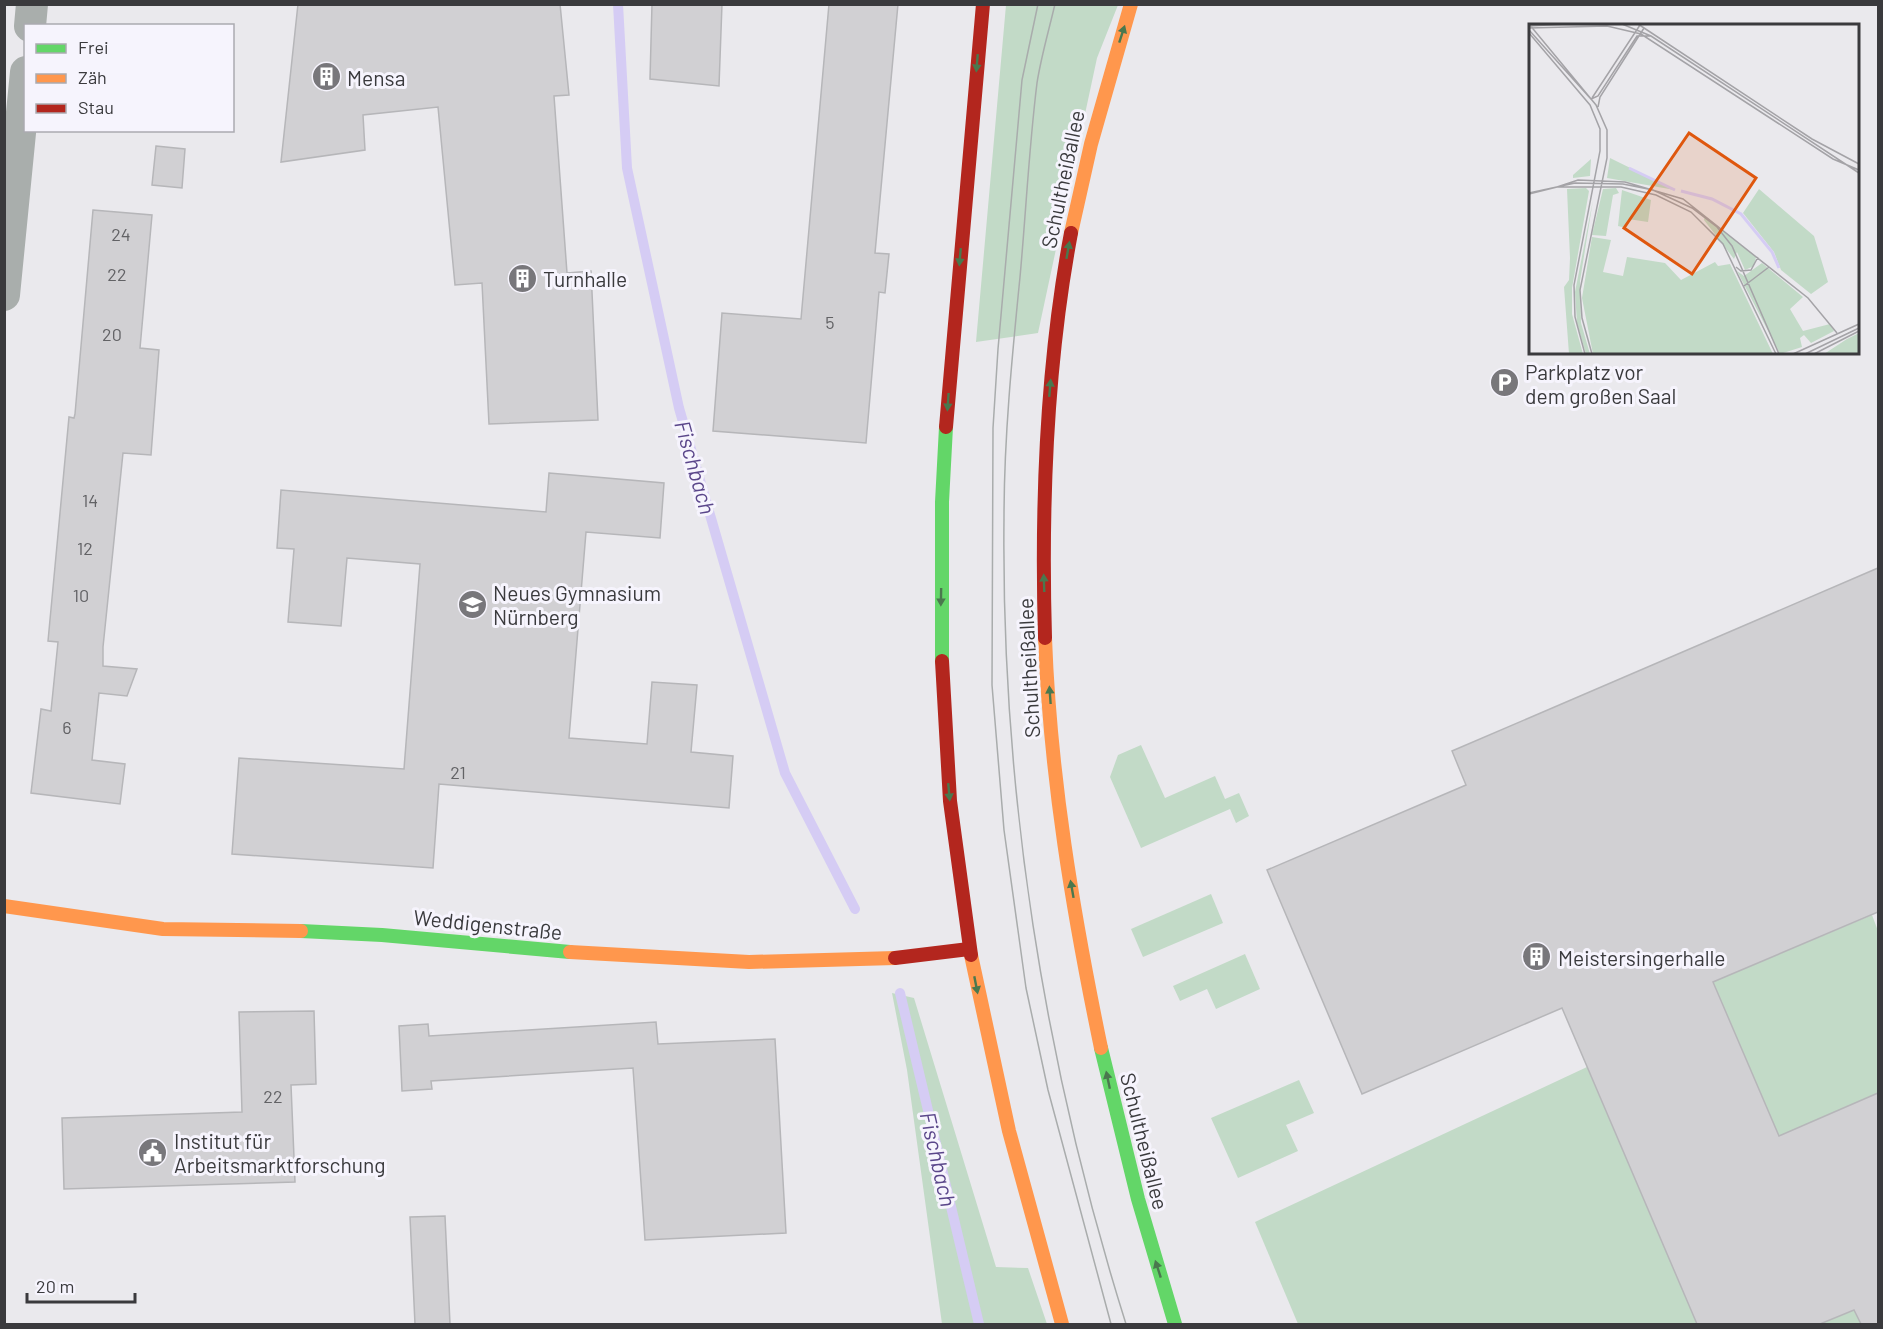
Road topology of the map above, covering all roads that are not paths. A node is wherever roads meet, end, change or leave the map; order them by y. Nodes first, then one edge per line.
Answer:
1 (32, 4) edge
2 (982, 4) edge
3 (1131, 4) edge
4 (30, 24) edge
5 (24, 92) edge
6 (4, 295) edge
7 (4, 906) edge
8 (969, 949) junction
9 (1062, 1324) edge
10 (1176, 1324) edge

1 - 4 street
2 -> 8 main road
10 -> 3 main road, Schultheißallee
5 - 6 street
7 - 8 main road, Weddigenstraße
8 -> 9 main road

